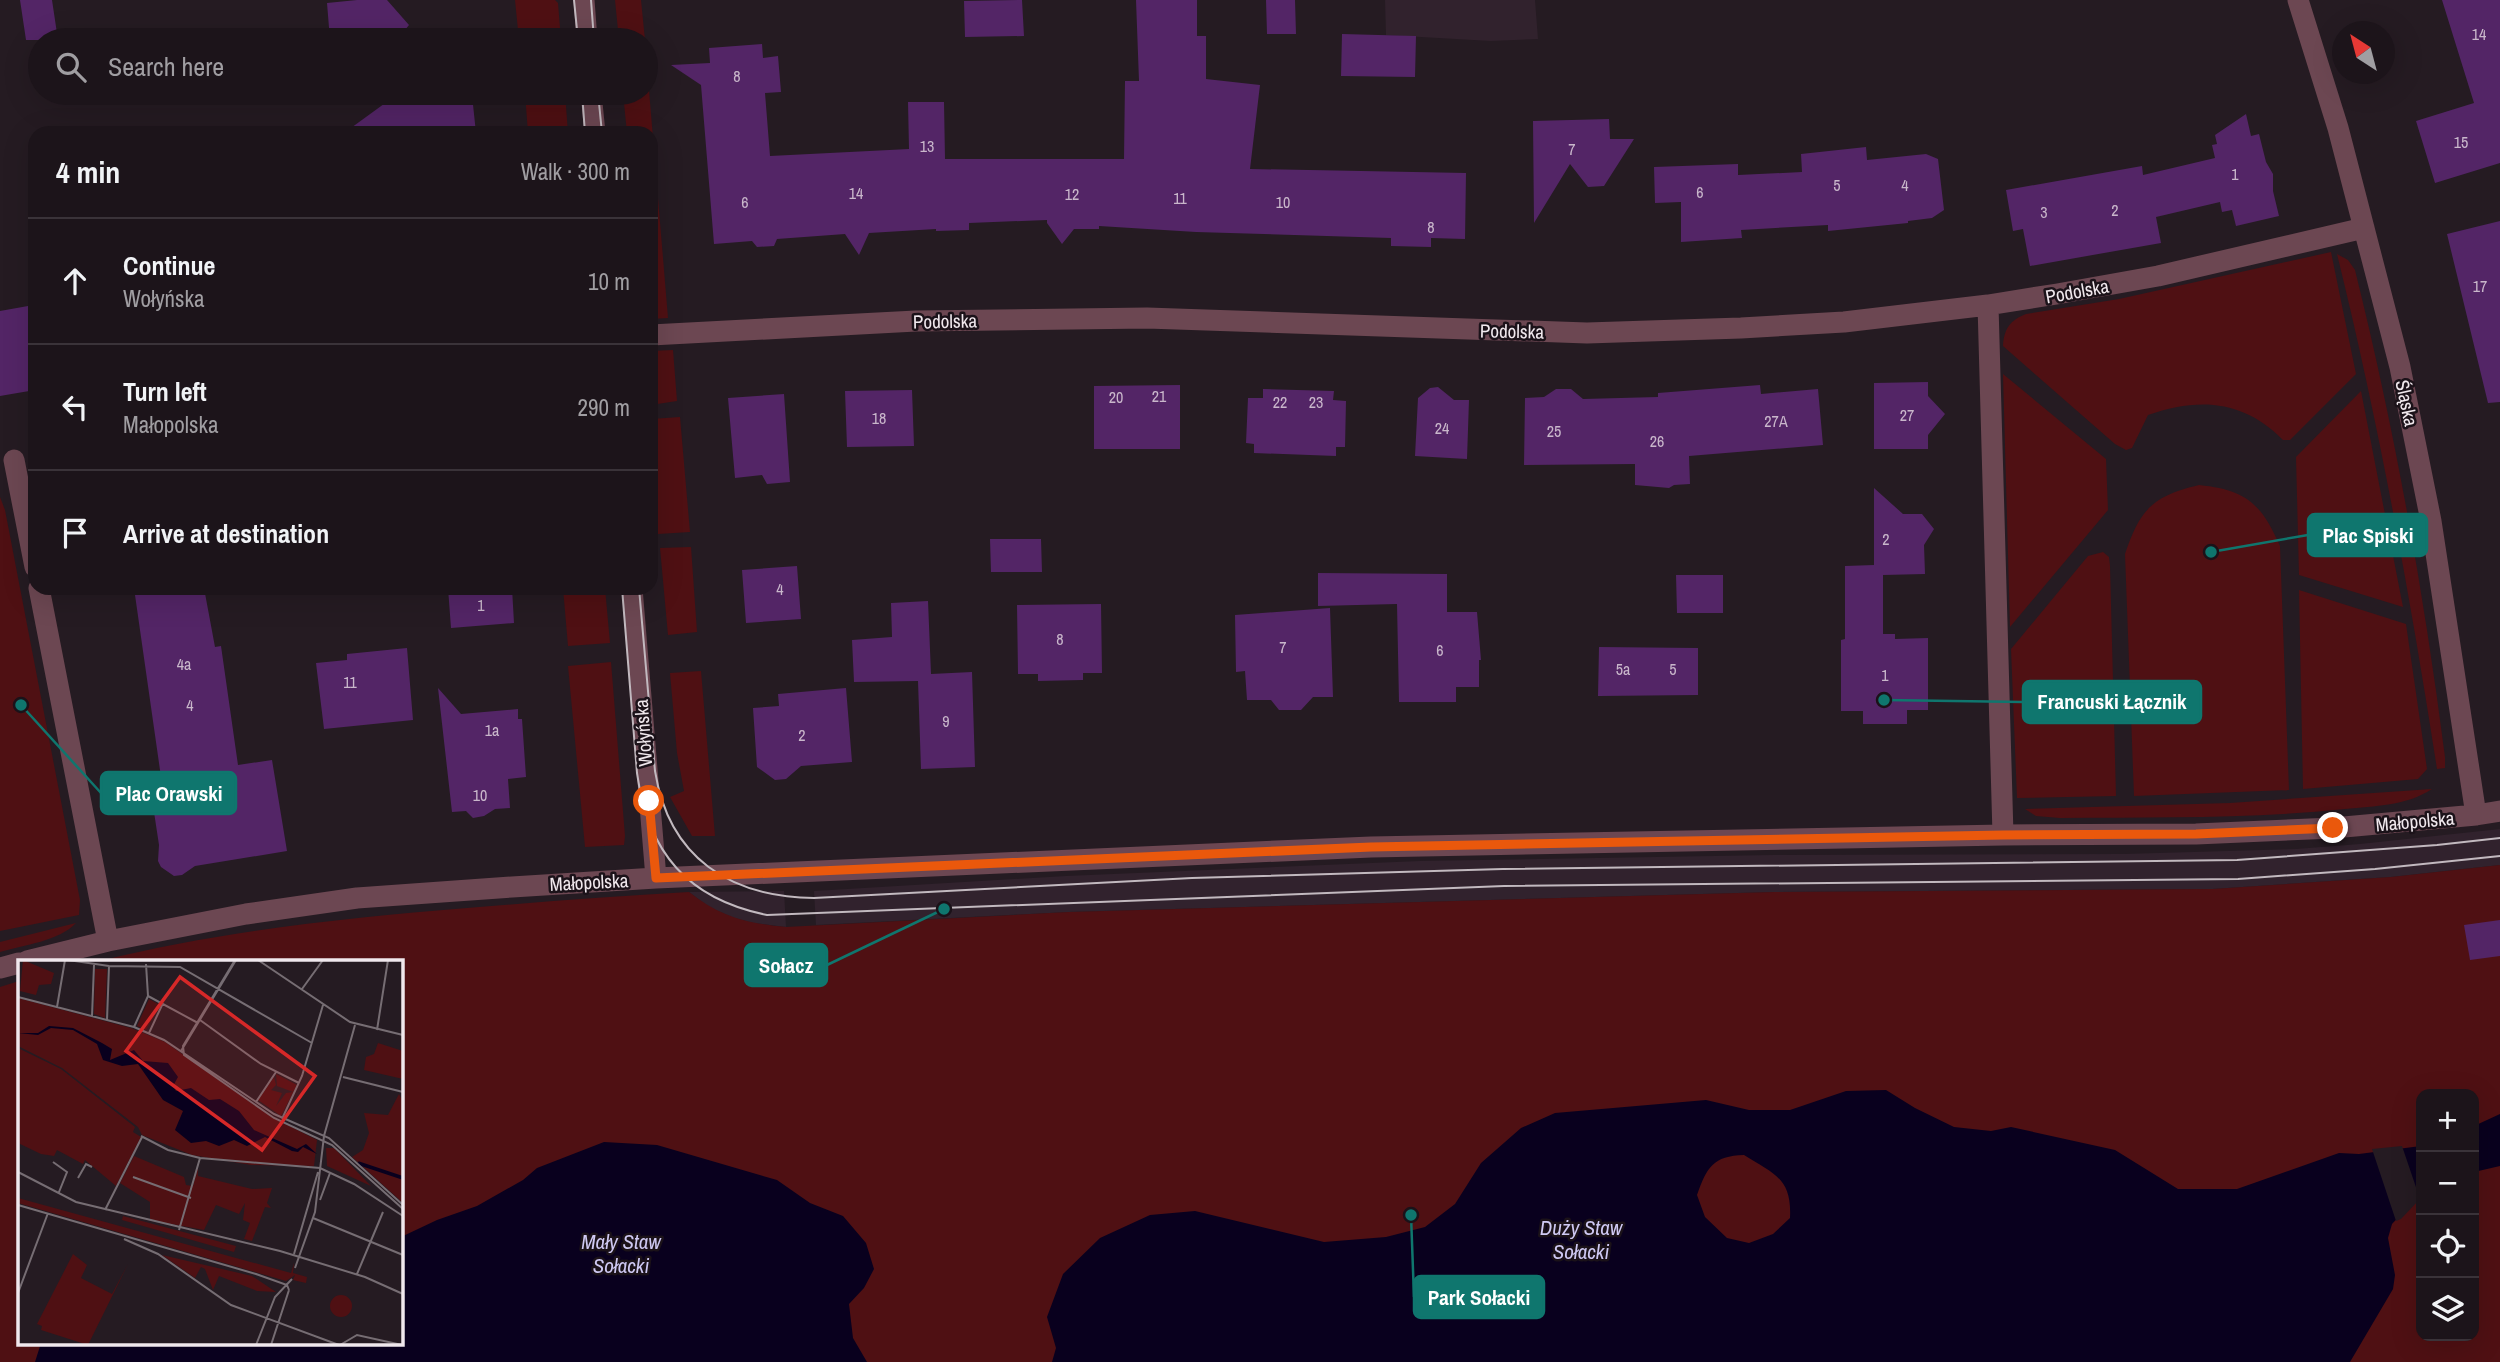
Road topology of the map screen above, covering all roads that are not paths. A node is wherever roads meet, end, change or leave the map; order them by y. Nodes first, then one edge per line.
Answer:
1 (584, 0) edge
2 (2298, 0) edge
3 (586, 28) edge
4 (592, 105) edge
5 (594, 126) edge
6 (2364, 228) junction
7 (1988, 305) junction
8 (658, 335) edge
9 (16, 459) edge
10 (28, 527) edge
11 (40, 595) edge
12 (633, 595) edge
13 (2500, 811) edge
14 (2476, 815) junction
15 (2003, 835) junction
16 (656, 878) junction
17 (108, 941) junction
18 (31, 960) edge
19 (18, 963) edge
20 (0, 968) edge

1 - 3 street
2 - 6 street, Śląska
4 - 5 street
6 - 7 street, Podolska
6 - 14 street, Śląska
7 - 8 street, Podolska
7 - 15 street
9 - 10 street
11 - 17 street
12 - 16 street, Wołyńska
13 - 14 street, Małopolska
14 - 15 street, Małopolska
15 - 16 street, Małopolska
16 - 17 street, Małopolska
17 - 18 street, Małopolska
19 - 20 street

